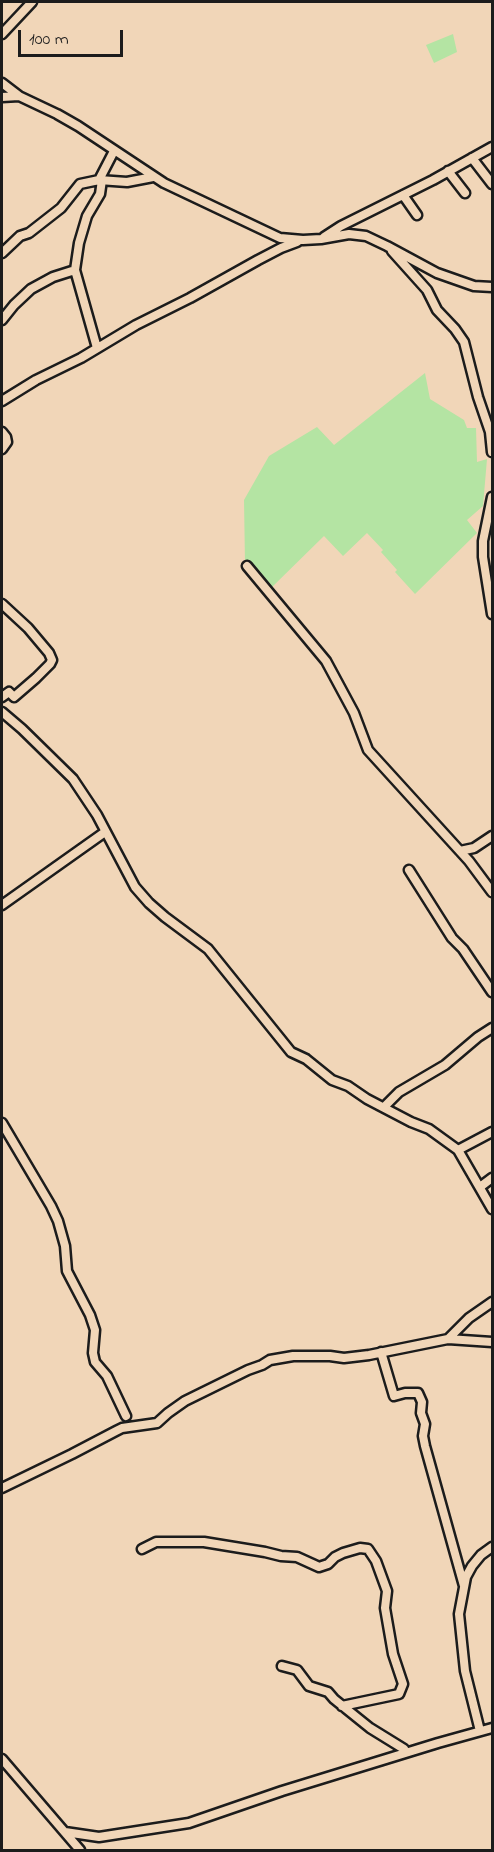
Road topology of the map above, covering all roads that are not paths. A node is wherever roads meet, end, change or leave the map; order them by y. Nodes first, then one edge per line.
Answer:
1 (32, 2) edge
2 (2, 34) edge
3 (2, 82) edge
4 (19, 96) junction
5 (2, 97) edge
6 (492, 147) edge
7 (114, 151) junction
8 (472, 158) junction
9 (448, 171) junction
10 (153, 177) junction
11 (100, 180) junction
12 (492, 184) edge
13 (465, 193) dead end
14 (403, 195) junction
15 (417, 215) dead end
16 (321, 239) junction
17 (303, 240) junction
18 (387, 246) junction
19 (2, 253) edge
20 (75, 270) junction
21 (492, 287) edge
22 (2, 320) edge
23 (98, 348) junction
24 (2, 401) edge
25 (2, 432) edge
26 (2, 449) edge
27 (492, 452) edge
28 (492, 497) edge
29 (248, 566) dead end
30 (2, 604) edge
31 (492, 614) edge
32 (2, 697) edge
33 (2, 712) edge
34 (105, 832) junction
35 (492, 836) edge
36 (460, 851) junction
37 (409, 870) dead end
38 (492, 892) edge
39 (2, 905) edge
40 (492, 992) edge
41 (492, 1028) edge
42 (384, 1107) junction
43 (2, 1123) edge
44 (492, 1132) edge
45 (458, 1150) junction
46 (492, 1178) edge
47 (480, 1188) junction
48 (492, 1209) edge
49 (492, 1302) edge
50 (448, 1339) junction
51 (492, 1342) edge
52 (381, 1352) junction
53 (126, 1416) dead end
54 (2, 1476) edge
55 (12, 1482) junction
56 (2, 1488) edge
57 (492, 1547) edge
58 (142, 1549) dead end
59 (464, 1586) junction
60 (282, 1666) dead end
61 (342, 1706) junction
62 (492, 1728) edge
63 (480, 1731) junction
64 (404, 1749) dead end
65 (2, 1759) edge
66 (65, 1832) junction
67 (80, 1851) edge

1 - 2 street
3 - 4 street
4 - 5 street
4 - 7 street
6 - 8 street
7 - 10 street
7 - 11 street
8 - 9 street
8 - 12 street
9 - 13 street
9 - 14 street
10 - 11 street
10 - 17 street
11 - 19 street
11 - 20 street
14 - 15 street
14 - 16 street
16 - 17 street
16 - 18 street
17 - 23 street
18 - 21 street
18 - 27 street
20 - 22 street
20 - 23 street
23 - 24 street
25 - 26 street
28 - 31 street
29 - 36 street
30 - 32 street
33 - 34 street
34 - 39 street
34 - 42 street
35 - 36 street
36 - 38 street
37 - 40 street
41 - 42 street
42 - 45 street
43 - 53 street
44 - 45 street
45 - 47 street
46 - 47 street
47 - 48 street
49 - 50 street
50 - 51 street
50 - 52 street
52 - 55 street
52 - 59 street
54 - 55 street
55 - 56 street
57 - 59 street
58 - 61 street
59 - 63 street
60 - 61 street
61 - 64 street
62 - 63 street
63 - 66 street
65 - 66 street
66 - 67 street

